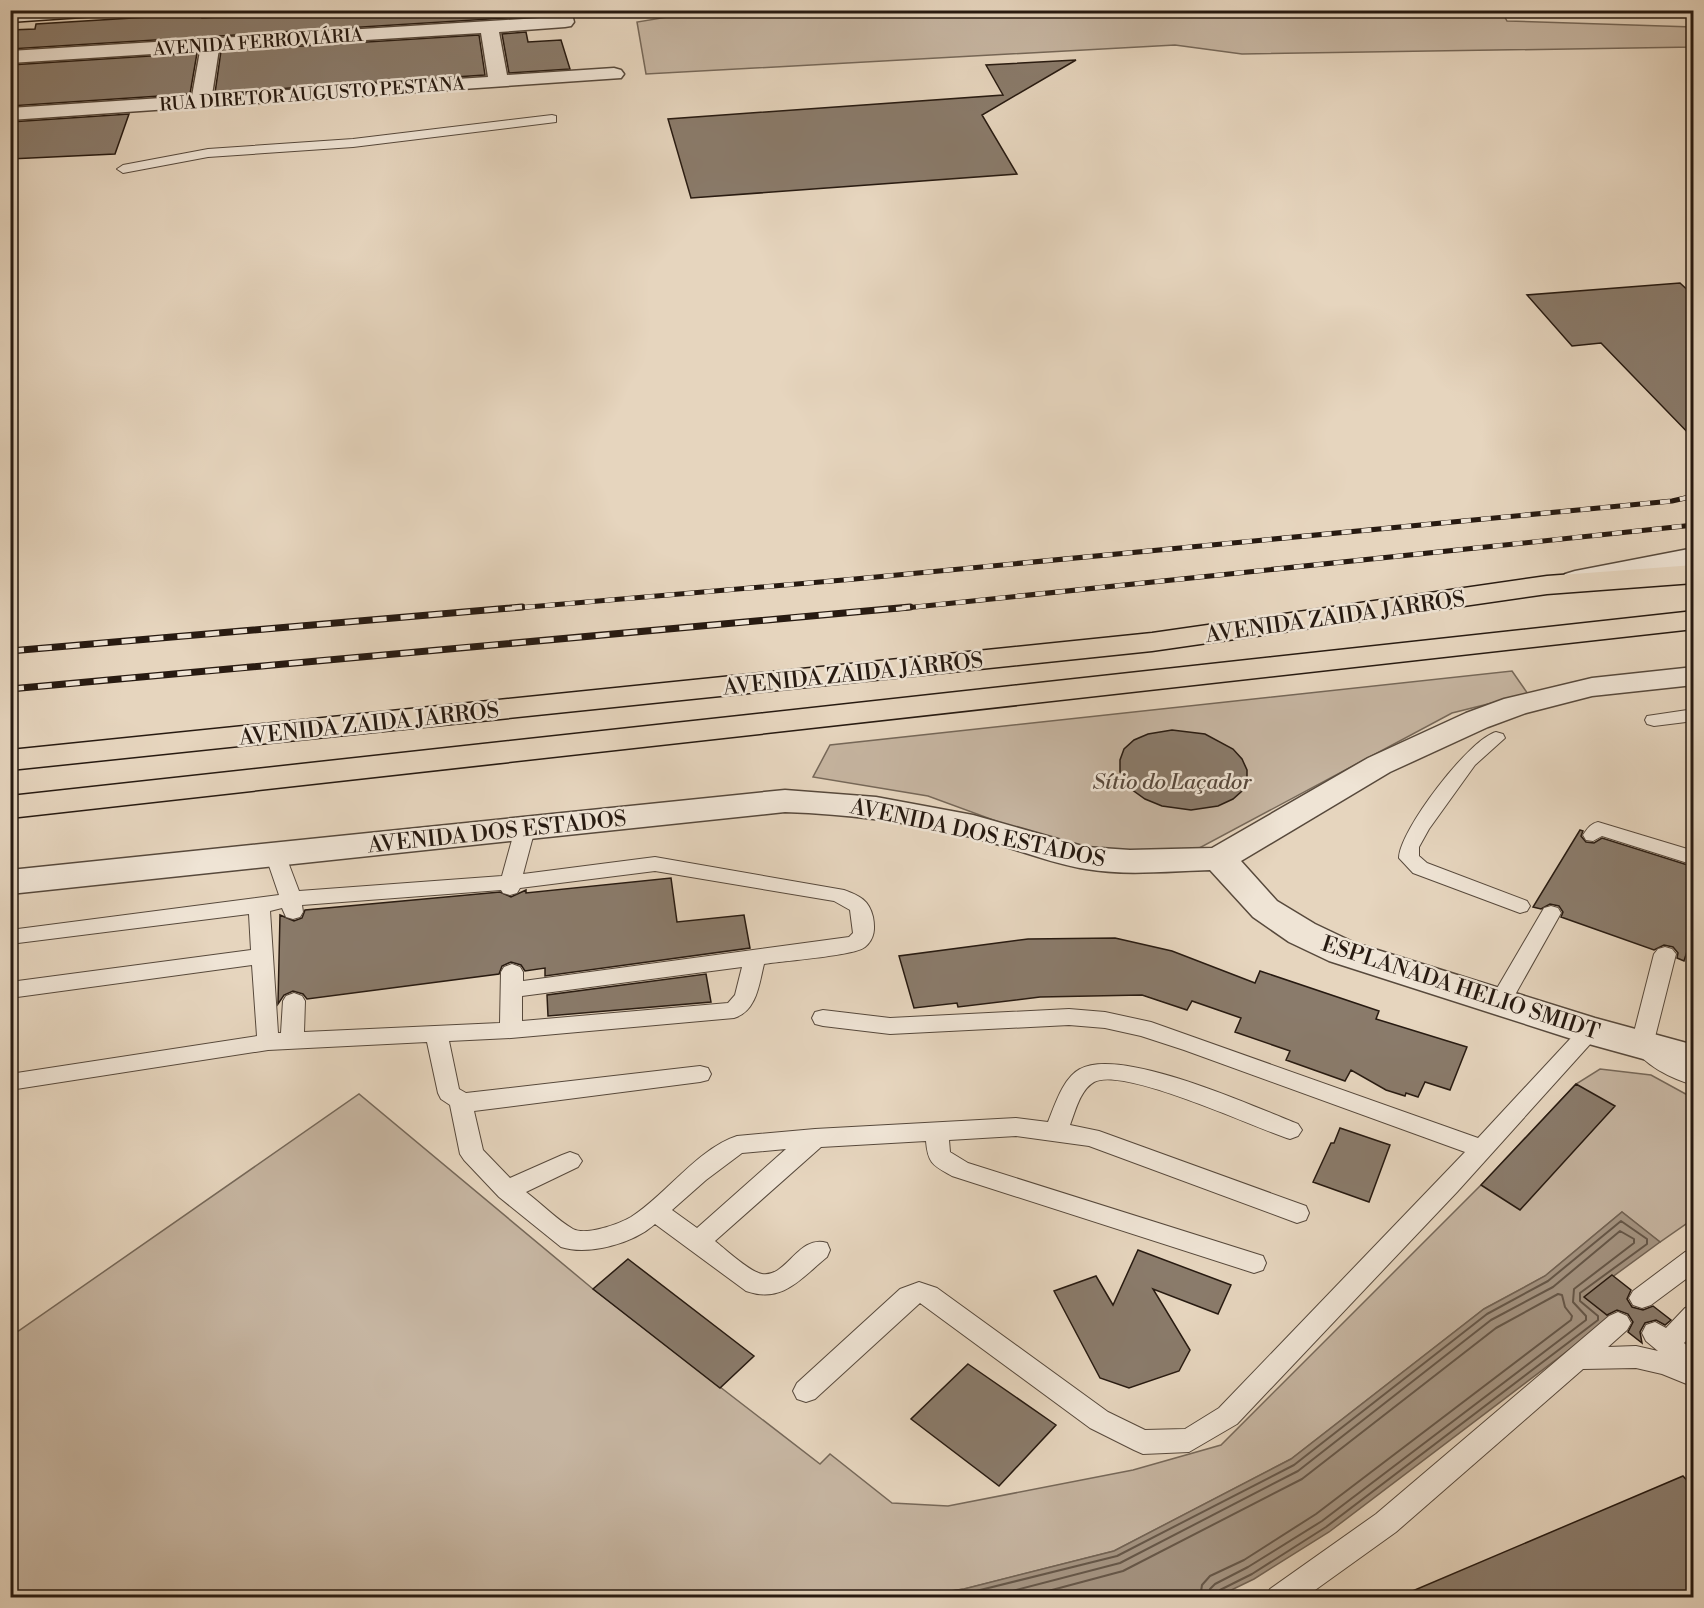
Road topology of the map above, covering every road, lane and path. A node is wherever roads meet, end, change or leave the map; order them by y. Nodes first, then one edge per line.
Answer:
1 (562, 10) edge
2 (107, 11) edge
3 (10, 17) edge
4 (489, 27) junction
5 (210, 45) junction
6 (10, 57) edge
7 (614, 74) dead end
8 (499, 82) junction
9 (201, 102) junction
10 (10, 114) edge
11 (552, 119) dead end
12 (123, 169) dead end
13 (1694, 556) edge
14 (1694, 566) edge
15 (1694, 574) edge
16 (1547, 585) junction
17 (1694, 620) edge
18 (1694, 676) edge
19 (1694, 716) edge
20 (1654, 720) dead end
21 (1496, 738) dead end
22 (10, 760) edge
23 (10, 807) edge
24 (525, 829) junction
25 (1595, 831) dead end
26 (275, 854) junction
27 (1694, 858) edge
28 (1220, 860) junction
29 (10, 882) edge
30 (510, 885) junction
31 (292, 905) junction
32 (259, 906) junction
33 (1520, 906) dead end
34 (1551, 913) dead end
35 (10, 937) edge
36 (1665, 954) dead end
37 (262, 956) junction
38 (755, 956) junction
39 (10, 990) edge
40 (294, 1001) dead end
41 (1500, 1002) junction
42 (823, 1018) dead end
43 (511, 1030) junction
44 (1591, 1031) junction
45 (436, 1033) junction
46 (268, 1042) junction
47 (292, 1042) junction
48 (1642, 1044) junction
49 (1694, 1059) edge
50 (700, 1074) dead end
51 (1694, 1077) edge
52 (10, 1082) edge
53 (461, 1101) junction
54 (1290, 1130) dead end
55 (936, 1131) junction
56 (1055, 1132) junction
57 (815, 1138) junction
58 (1482, 1149) junction
59 (570, 1161) dead end
60 (507, 1190) junction
61 (654, 1210) junction
62 (1297, 1213) dead end
63 (697, 1242) junction
64 (818, 1250) dead end
65 (1694, 1259) edge
66 (1254, 1263) dead end
67 (1642, 1298) dead end
68 (1694, 1315) edge
69 (1618, 1323) dead end
70 (1580, 1358) junction
71 (1694, 1367) edge
72 (1694, 1376) edge
73 (806, 1391) dead end
74 (1280, 1598) edge

1 - 4 street, AVENIDA FERROVIÁRIA
2 - 3 street
4 - 5 street, AVENIDA FERROVIÁRIA
4 - 8 street
5 - 6 street, AVENIDA FERROVIÁRIA
5 - 9 street
7 - 8 street, RUA DIRETOR AUGUSTO PESTANA
8 - 9 street, RUA DIRETOR AUGUSTO PESTANA
9 - 10 street, RUA DIRETOR AUGUSTO PESTANA
11 - 12 lane
13 - 16 street
14 - 16 highway
15 - 16 highway, AVENIDA ZAIDA JARROS
16 - 22 highway, AVENIDA ZAIDA JARROS
17 - 23 highway, AVENIDA ZAIDA JARROS
18 - 28 street
19 - 20 lane
21 - 33 lane
24 - 26 street, AVENIDA DOS ESTADOS
24 - 28 street, AVENIDA DOS ESTADOS
24 - 30 lane
25 - 27 lane
26 - 29 street, AVENIDA DOS ESTADOS
26 - 31 lane
28 - 41 street, ESPLANADA HELIO SMIDT
30 - 31 lane
30 - 38 lane
31 - 32 lane
32 - 35 lane
32 - 37 lane
34 - 41 lane
36 - 48 lane
37 - 39 lane
37 - 46 lane
38 - 43 lane
38 - 43 lane
40 - 47 lane
41 - 44 street, ESPLANADA HELIO SMIDT
42 - 58 lane
43 - 45 lane
44 - 48 street, ESPLANADA HELIO SMIDT
44 - 58 lane
45 - 47 lane
45 - 53 lane
46 - 47 lane
46 - 52 lane
48 - 49 street, ESPLANADA HELIO SMIDT
48 - 51 lane
50 - 53 lane
53 - 60 lane
54 - 56 lane
55 - 56 lane
55 - 57 lane
55 - 66 lane
56 - 62 lane
57 - 61 lane
57 - 63 lane
58 - 73 lane
59 - 60 lane
60 - 61 lane
61 - 63 lane
63 - 64 lane
65 - 67 lane
68 - 71 lane
69 - 70 lane
70 - 72 lane
70 - 74 lane

